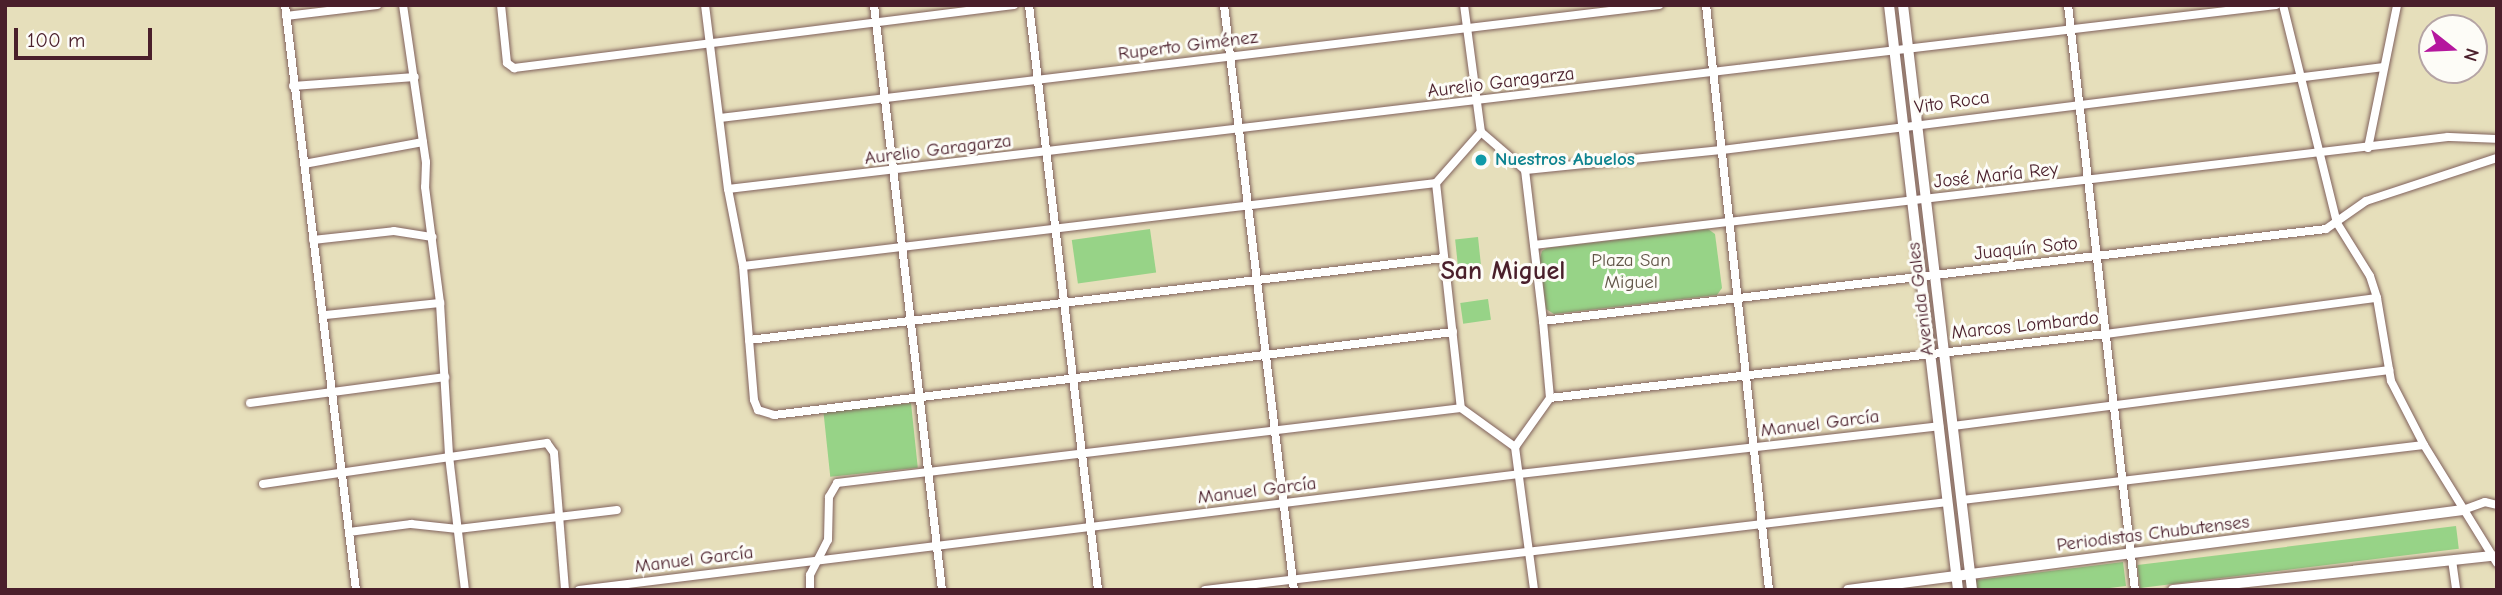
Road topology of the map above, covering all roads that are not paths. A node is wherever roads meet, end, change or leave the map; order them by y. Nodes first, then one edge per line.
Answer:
1 (285, 5) edge
2 (377, 5) edge
3 (403, 5) edge
4 (501, 5) edge
5 (705, 5) edge
6 (874, 5) edge
7 (1014, 5) edge
8 (1029, 5) edge
9 (1224, 5) edge
10 (1464, 5) edge
11 (1659, 5) edge
12 (1706, 5) edge
13 (1889, 5) edge
14 (1903, 5) edge
15 (2068, 5) edge
16 (2276, 5) edge
17 (2283, 5) edge
18 (2397, 5) edge
19 (286, 16) junction
20 (877, 22) junction
21 (1467, 28) junction
22 (2071, 30) junction
23 (710, 42) junction
24 (1908, 48) junction
25 (1895, 52) junction
26 (1230, 57) junction
27 (2384, 66) junction
28 (1714, 74) junction
29 (415, 77) junction
30 (2301, 77) junction
31 (1038, 80) junction
32 (293, 86) junction
33 (886, 99) junction
34 (1476, 101) junction
35 (2080, 103) junction
36 (720, 118) junction
37 (1917, 124) junction
38 (1903, 126) junction
39 (1239, 130) junction
40 (1480, 132) junction
41 (2497, 139) edge
42 (423, 142) junction
43 (2368, 148) junction
44 (1722, 150) junction
45 (1046, 153) junction
46 (2319, 153) junction
47 (2497, 158) edge
48 (304, 164) junction
49 (1525, 170) junction
50 (894, 171) junction
51 (2089, 182) junction
52 (1436, 183) junction
53 (728, 189) junction
54 (1926, 199) junction
55 (1912, 200) junction
56 (1248, 207) junction
57 (1730, 223) junction
58 (2337, 223) junction
59 (1055, 230) junction
60 (433, 237) junction
61 (313, 240) junction
62 (1534, 245) junction
63 (903, 247) junction
64 (1444, 258) junction
65 (2098, 258) junction
66 (743, 266) junction
67 (1936, 275) junction
68 (1922, 276) junction
69 (1257, 280) junction
70 (1738, 297) junction
71 (2377, 298) junction
72 (440, 303) junction
73 (1063, 303) junction
74 (325, 315) junction
75 (911, 321) junction
76 (1543, 321) junction
77 (1453, 332) junction
78 (2106, 334) junction
79 (749, 340) junction
80 (1945, 350) junction
81 (1929, 352) junction
82 (1266, 355) junction
83 (2389, 370) junction
84 (1746, 375) junction
85 (444, 377) junction
86 (1072, 378) junction
87 (332, 392) junction
88 (920, 397) junction
89 (1550, 397) junction
90 (250, 403) dead end
91 (2114, 405) junction
92 (1461, 408) junction
93 (1939, 426) junction
94 (1953, 426) junction
95 (1275, 430) junction
96 (2424, 445) junction
97 (1515, 447) junction
98 (1754, 448) junction
99 (1081, 454) junction
100 (449, 456) junction
101 (929, 472) junction
102 (342, 474) junction
103 (1519, 474) junction
104 (2122, 481) junction
105 (263, 484) dead end
106 (1962, 500) junction
107 (1948, 502) junction
108 (1284, 504) junction
109 (2497, 505) edge
110 (617, 510) dead end
111 (2463, 510) junction
112 (559, 515) junction
113 (1763, 523) junction
114 (1090, 528) junction
115 (458, 529) junction
116 (349, 532) junction
117 (938, 547) junction
118 (1528, 551) junction
119 (2131, 555) junction
120 (2494, 559) edge
121 (2452, 560) junction
122 (816, 562) junction
123 (1970, 574) junction
124 (1956, 576) junction
125 (1293, 579) junction
126 (356, 590) edge
127 (465, 590) edge
128 (565, 590) edge
129 (579, 590) edge
130 (810, 590) edge
131 (942, 590) edge
132 (1098, 590) edge
133 (1205, 590) edge
134 (1294, 590) edge
135 (1534, 590) edge
136 (1769, 590) edge
137 (1848, 590) edge
138 (1958, 590) edge
139 (1972, 590) edge
140 (2135, 590) edge
141 (2173, 590) edge
142 (2456, 590) edge

1 - 19 street
2 - 19 street
3 - 29 street
4 - 23 street
5 - 23 street
6 - 20 street
7 - 20 street
8 - 31 street
9 - 26 street
10 - 21 street
11 - 21 street, Ruperto Giménez
12 - 28 street
13 - 25 street, Avenida Gales
14 - 24 street, Avenida Gales
15 - 22 street
16 - 22 street, Aurelio Garagarza
17 - 30 street
18 - 27 street
19 - 32 street
20 - 23 street
20 - 33 street
21 - 26 street, Ruperto Giménez
21 - 34 street
22 - 24 street, Aurelio Garagarza
22 - 35 street
23 - 36 street
24 - 25 street, Aurelio Garagarza
24 - 37 street, Avenida Gales
25 - 28 street, Aurelio Garagarza
25 - 38 street, Avenida Gales
26 - 31 street, Ruperto Giménez
26 - 39 street
27 - 30 street, Vito Roca
27 - 43 street
28 - 34 street, Aurelio Garagarza
28 - 44 street
29 - 32 street
29 - 42 street
30 - 35 street, Vito Roca
30 - 46 street
31 - 33 street, Ruperto Giménez
31 - 45 street
32 - 48 street
33 - 36 street, Ruperto Giménez
33 - 50 street
34 - 39 street, Aurelio Garagarza
34 - 40 street
35 - 37 street, Vito Roca
35 - 51 street
36 - 53 street
37 - 38 street, Vito Roca
37 - 54 street, Avenida Gales
38 - 44 street, Vito Roca
38 - 55 street, Avenida Gales
39 - 45 street, Aurelio Garagarza
39 - 56 street
40 - 49 street
40 - 52 street
41 - 43 street, José María Rey
42 - 48 street
42 - 60 street
43 - 46 street, José María Rey
44 - 49 street, Vito Roca
44 - 57 street
45 - 50 street, Aurelio Garagarza
45 - 59 street
46 - 51 street, José María Rey
46 - 58 street
47 - 58 street, Juaquín Soto
48 - 61 street
49 - 62 street
50 - 53 street, Aurelio Garagarza
50 - 63 street
51 - 54 street, José María Rey
51 - 65 street
52 - 56 street
52 - 64 street
53 - 66 street
54 - 55 street, José María Rey
54 - 67 street, Avenida Gales
55 - 57 street, José María Rey
55 - 68 street, Avenida Gales
56 - 59 street
56 - 69 street
57 - 62 street, José María Rey
57 - 70 street
58 - 65 street, Juaquín Soto
58 - 71 street
59 - 63 street
59 - 73 street
60 - 61 street
60 - 72 street
61 - 74 street
62 - 76 street
63 - 66 street
63 - 75 street
64 - 69 street
64 - 77 street
65 - 67 street, Juaquín Soto
65 - 78 street
66 - 79 street
67 - 68 street, Juaquín Soto
67 - 80 street, Avenida Gales
68 - 70 street, Juaquín Soto
68 - 81 street, Avenida Gales
69 - 73 street
69 - 82 street
70 - 76 street, Juaquín Soto
70 - 84 street
71 - 78 street, Marcos Lombardo
71 - 83 street
72 - 74 street
72 - 85 street
73 - 75 street
73 - 86 street
74 - 87 street
75 - 79 street
75 - 88 street
76 - 89 street
77 - 82 street
77 - 92 street
78 - 80 street, Marcos Lombardo
78 - 91 street
79 - 88 street
80 - 81 street, Marcos Lombardo
80 - 94 street, Avenida Gales
81 - 84 street, Marcos Lombardo
81 - 93 street, Avenida Gales
82 - 86 street
82 - 95 street
83 - 91 street
83 - 96 street
84 - 89 street, Marcos Lombardo
84 - 98 street
85 - 87 street
85 - 100 street
86 - 88 street
86 - 99 street
87 - 90 street
87 - 102 street
88 - 101 street
89 - 97 street
91 - 94 street
91 - 104 street
92 - 95 street
92 - 97 street
93 - 98 street, Manuel García
93 - 107 street, Avenida Gales
94 - 106 street, Avenida Gales
95 - 99 street
95 - 108 street
96 - 104 street
96 - 111 street
97 - 103 street
98 - 103 street, Manuel García
98 - 113 street
99 - 101 street
99 - 114 street
100 - 102 street
100 - 112 street
100 - 115 street
101 - 117 street
101 - 122 street
102 - 105 street
102 - 116 street
103 - 108 street, Manuel García
103 - 118 street
104 - 106 street
104 - 119 street
106 - 123 street, Avenida Gales
107 - 113 street
107 - 124 street, Avenida Gales
108 - 114 street, Manuel García
108 - 125 street
109 - 111 street
110 - 112 street
111 - 119 street, Periodistas Chubutenses
111 - 120 street
112 - 115 street
112 - 128 street
113 - 118 street
113 - 136 street
114 - 117 street, Manuel García
114 - 132 street
115 - 116 street
115 - 127 street
116 - 126 street
117 - 122 street, Manuel García
117 - 131 street
118 - 125 street
118 - 135 street
119 - 123 street, Periodistas Chubutenses
119 - 140 street
120 - 121 street
121 - 141 street
121 - 142 street
122 - 129 street, Manuel García
122 - 130 street
123 - 124 street, Periodistas Chubutenses
123 - 139 street, Avenida Gales
124 - 137 street, Periodistas Chubutenses
124 - 138 street, Avenida Gales
125 - 133 street
125 - 134 street

